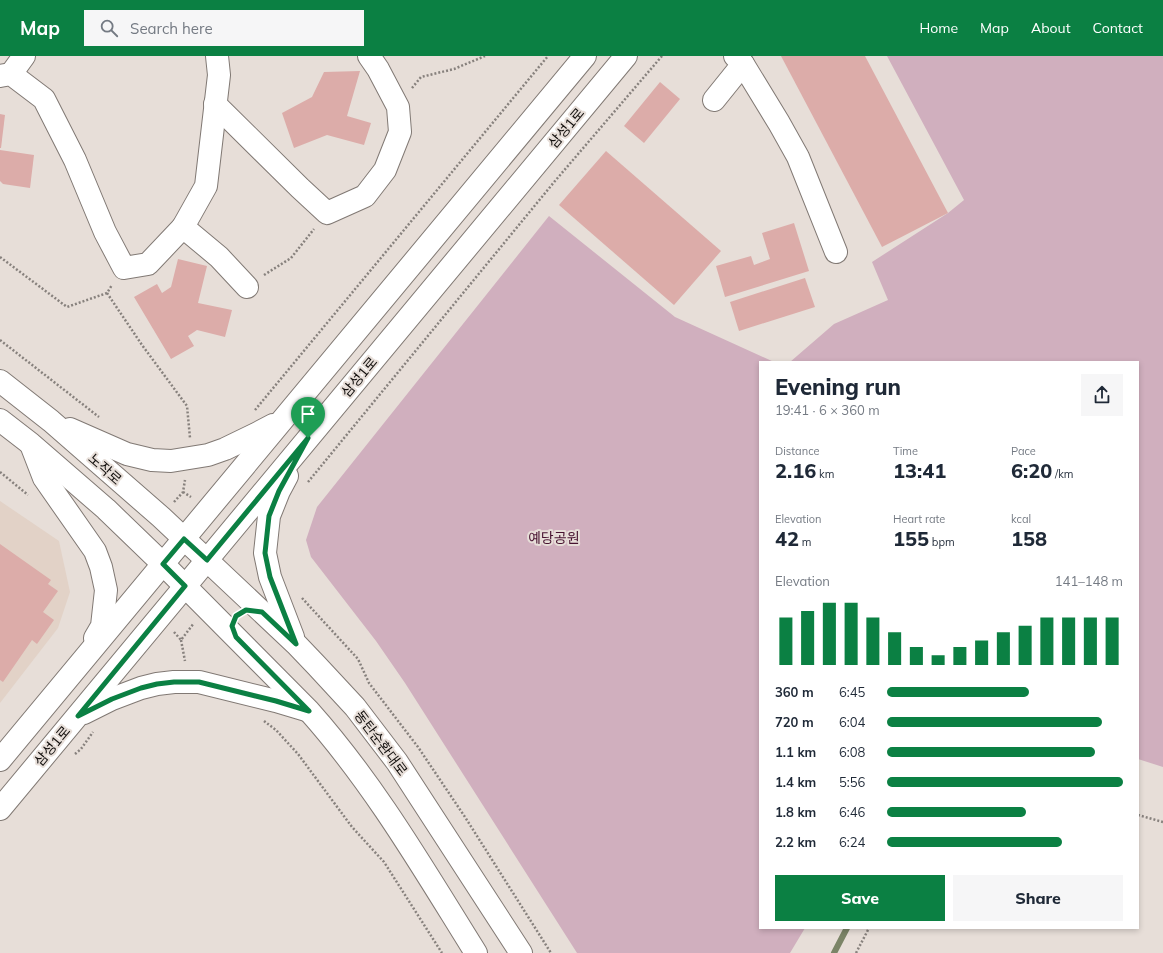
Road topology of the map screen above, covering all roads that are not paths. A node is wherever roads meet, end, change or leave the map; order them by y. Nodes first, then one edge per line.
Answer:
1 (24, 56) edge
2 (217, 56) edge
3 (369, 56) edge
4 (585, 56) edge
5 (626, 56) edge
6 (739, 60) edge
7 (6, 75) edge
8 (714, 100) dead end
9 (215, 104) junction
10 (183, 227) junction
11 (836, 252) dead end
12 (247, 287) road end
13 (0, 381) edge
14 (284, 418) junction
15 (0, 420) edge
16 (51, 421) junction
17 (308, 438) junction
18 (31, 444) junction
19 (100, 464) junction
20 (81, 487) junction
21 (184, 539) junction
22 (207, 560) junction
23 (163, 564) junction
24 (185, 586) junction
25 (262, 612) junction
26 (236, 637) junction
27 (296, 644) junction
28 (76, 668) junction
29 (309, 711) junction
30 (78, 716) junction
31 (0, 760) edge
32 (0, 809) edge
33 (476, 953) edge
34 (521, 953) edge

1 - 7 street
2 - 9 street
3 - 9 street
4 - 14 street
5 - 17 street, 삼성1로
6 - 8 street
6 - 11 street
7 - 10 street
9 - 10 street
10 - 12 street
13 - 16 street, 노작로
14 - 16 street
14 - 21 street
15 - 18 street, 노작로
16 - 19 street, 노작로
17 - 22 street, 삼성1로
17 - 27 street
18 - 20 street, 노작로
18 - 28 street
19 - 20 street
19 - 21 street, 노작로
20 - 23 street, 노작로
21 - 22 street, 노작로
21 - 23 street
22 - 24 street, 삼성1로
22 - 25 street, 동탄순환대로
23 - 24 street, 노작로
23 - 28 street
24 - 26 street
24 - 30 street, 삼성1로
25 - 26 street
25 - 27 street, 동탄순환대로
26 - 29 street
27 - 34 street, 동탄순환대로
28 - 31 street
29 - 30 street
29 - 33 street
30 - 32 street, 삼성1로

